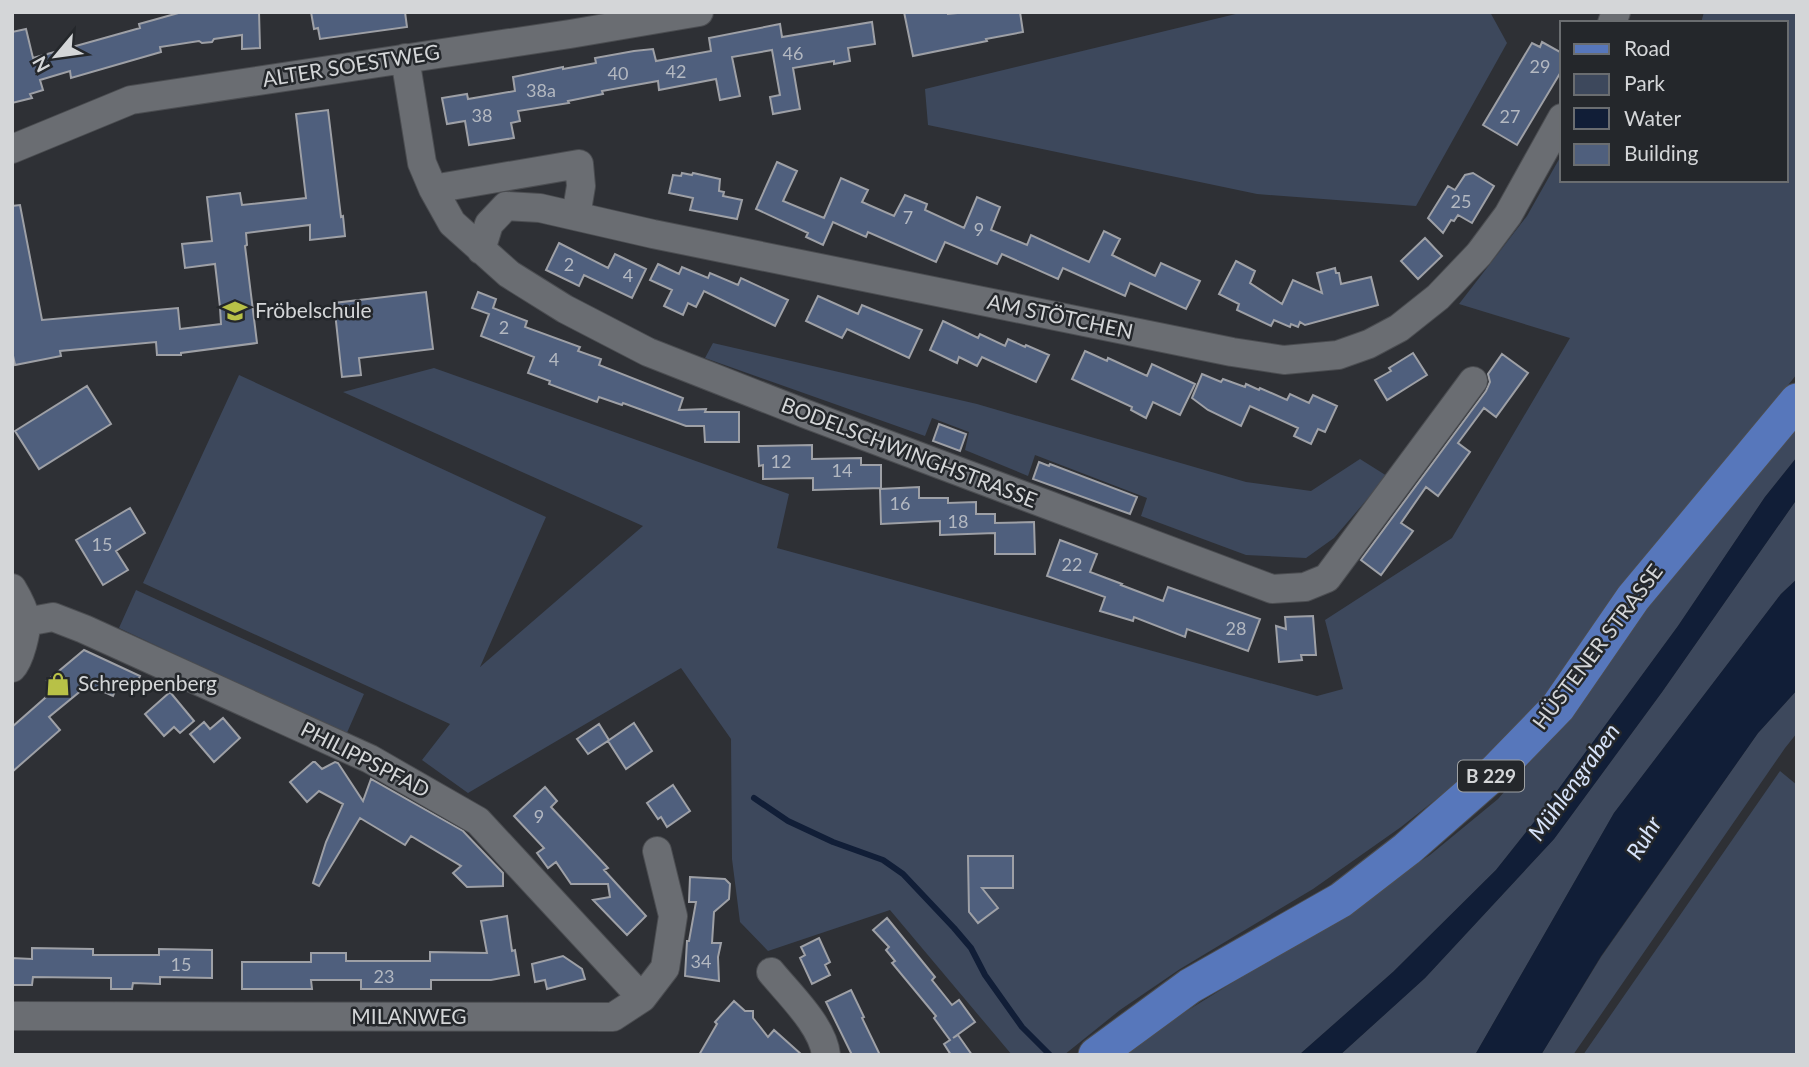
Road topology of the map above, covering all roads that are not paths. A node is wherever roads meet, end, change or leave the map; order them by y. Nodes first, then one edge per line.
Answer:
1 (699, 12) edge
2 (405, 58) junction
3 (1560, 122) edge
4 (12, 149) edge
5 (433, 189) junction
6 (576, 216) junction
7 (481, 250) junction
8 (1473, 381) dead end
9 (1797, 401) edge
10 (12, 588) edge
11 (26, 622) junction
12 (12, 668) edge
13 (657, 851) dead end
14 (771, 972) dead end
15 (642, 998) junction
16 (12, 1016) edge
17 (826, 1055) edge
18 (1096, 1055) edge

1 - 2 street, ALTER SOESTWEG
2 - 4 street, ALTER SOESTWEG
2 - 5 street, BODELSCHWINGHSTRASSE
3 - 6 street, AM STÖTCHEN
5 - 6 street
5 - 7 street, BODELSCHWINGHSTRASSE
6 - 7 street, AM STÖTCHEN
7 - 8 street, BODELSCHWINGHSTRASSE
9 - 18 main road, HÜSTENER STRASSE / B 229
10 - 11 street
11 - 12 street
11 - 15 street, PHILIPPSPFAD
13 - 15 street, MILANWEG
14 - 17 street
15 - 16 street, MILANWEG

